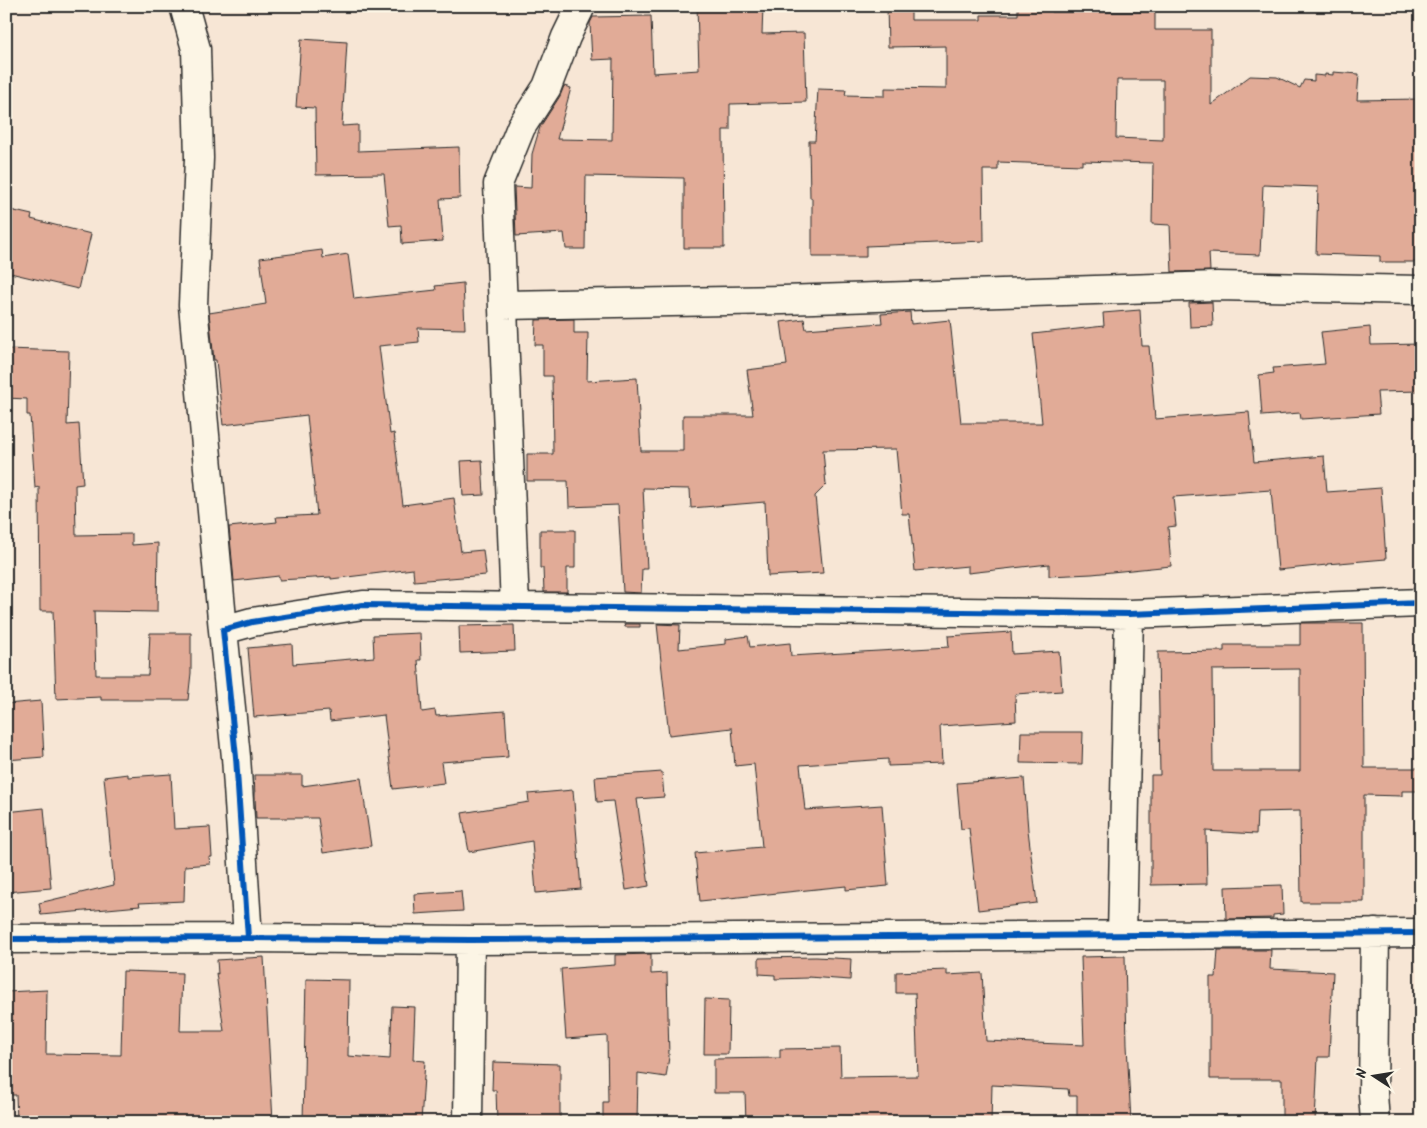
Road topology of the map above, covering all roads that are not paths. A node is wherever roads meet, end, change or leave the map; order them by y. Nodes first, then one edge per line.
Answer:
1 (184, 6) edge
2 (581, 6) edge
3 (1421, 290) edge
4 (503, 305) junction
5 (1421, 604) edge
6 (515, 607) junction
7 (1129, 614) junction
8 (223, 630) junction
9 (1375, 933) junction
10 (1421, 933) edge
11 (1122, 935) junction
12 (248, 938) junction
13 (6, 939) edge
14 (470, 940) junction
15 (468, 1122) edge
16 (1375, 1122) edge

1 - 8 street
2 - 4 street
3 - 4 street
4 - 6 street
5 - 7 street
6 - 7 street
6 - 8 street
7 - 11 street
8 - 12 street
9 - 10 street
9 - 11 street
9 - 16 street
11 - 14 street
12 - 13 street
12 - 14 street
14 - 15 street

